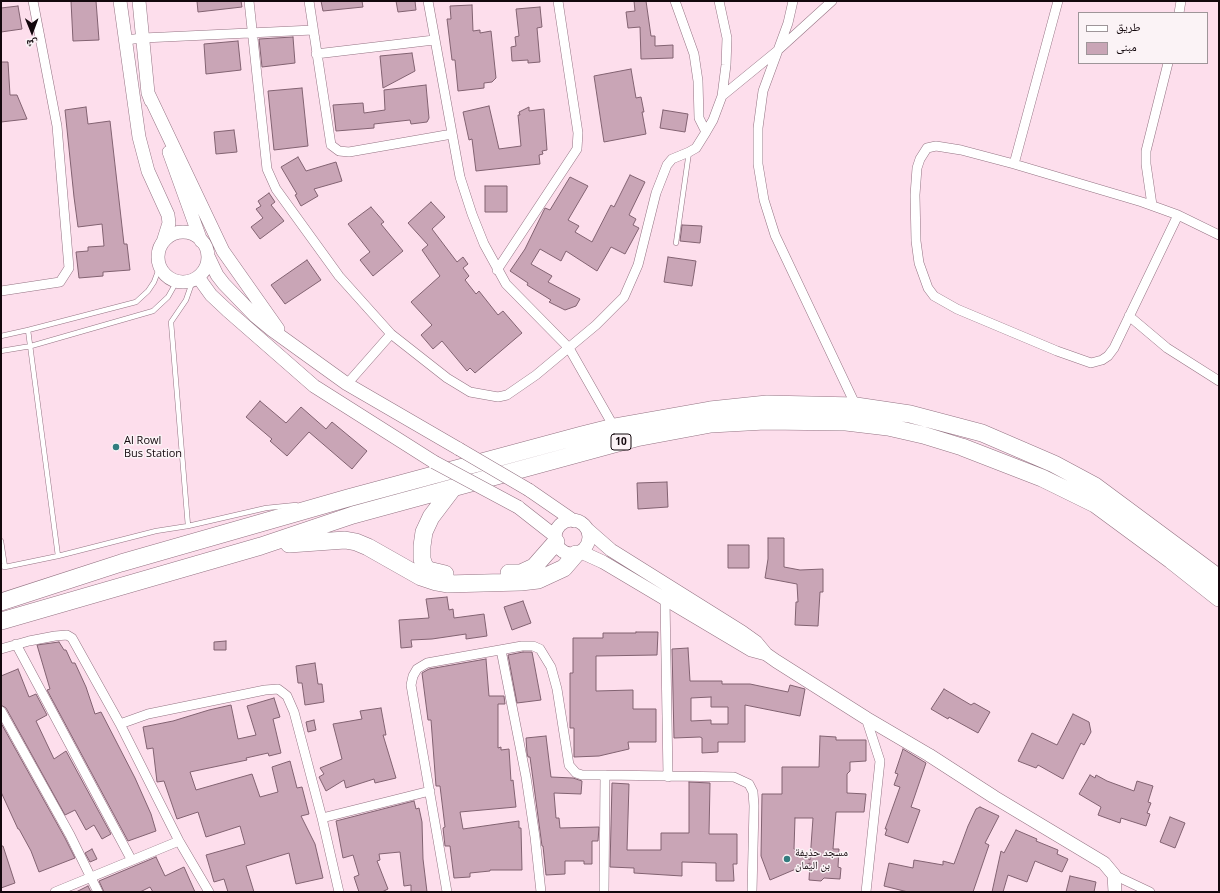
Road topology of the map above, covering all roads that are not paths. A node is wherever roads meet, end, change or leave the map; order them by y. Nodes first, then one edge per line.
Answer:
1 (33, 1) edge
2 (120, 1) edge
3 (139, 1) edge
4 (249, 1) edge
5 (309, 1) edge
6 (428, 1) edge
7 (558, 1) edge
8 (675, 1) edge
9 (719, 1) edge
10 (793, 1) edge
11 (832, 1) edge
12 (1058, 1) edge
13 (1181, 1) edge
14 (1179, 12) edge
15 (313, 30) junction
16 (253, 32) junction
17 (143, 38) junction
18 (125, 40) junction
19 (434, 40) junction
20 (777, 51) junction
21 (316, 54) junction
22 (1168, 64) edge
23 (148, 93) junction
24 (722, 96) junction
25 (706, 132) junction
26 (452, 134) junction
27 (689, 152) junction
28 (1014, 164) junction
29 (1152, 205) junction
30 (1178, 215) junction
31 (1219, 236) edge
32 (201, 241) junction
33 (164, 242) junction
34 (676, 244) dead end
35 (208, 256) junction
36 (160, 266) junction
37 (498, 270) junction
38 (195, 279) junction
39 (177, 281) junction
40 (1, 291) edge
41 (1129, 316) junction
42 (28, 330) junction
43 (391, 334) junction
44 (1, 336) edge
45 (286, 340) junction
46 (31, 346) junction
47 (570, 348) junction
48 (1, 351) edge
49 (1219, 381) edge
50 (347, 384) junction
51 (856, 406) junction
52 (614, 426) junction
53 (453, 488) junction
54 (348, 498) junction
55 (309, 503) dead end
56 (301, 504) dead end
57 (574, 521) junction
58 (188, 526) junction
59 (587, 529) junction
60 (556, 539) junction
61 (1, 542) edge
62 (261, 546) junction
63 (579, 553) junction
64 (58, 556) junction
65 (3, 567) edge
66 (1219, 578) edge
67 (1219, 598) edge
68 (665, 599) junction
69 (1, 602) edge
70 (1, 621) edge
71 (16, 644) junction
72 (1, 649) edge
73 (501, 650) junction
74 (766, 654) junction
75 (1, 711) edge
76 (866, 718) junction
77 (120, 724) junction
78 (605, 775) junction
79 (668, 777) junction
80 (430, 791) junction
81 (322, 818) junction
82 (179, 841) junction
83 (130, 859) junction
84 (1114, 875) junction
85 (90, 877) junction
86 (54, 892) edge
87 (98, 892) edge
88 (209, 892) edge
89 (339, 892) edge
90 (447, 892) edge
91 (541, 892) edge
92 (604, 892) edge
93 (752, 892) edge
94 (866, 892) edge
95 (1115, 892) edge
96 (1150, 892) edge

1 - 40 street
2 - 18 street
3 - 17 street
4 - 16 street
5 - 15 street
6 - 19 street
7 - 37 street
8 - 25 street
9 - 24 street
10 - 20 street
11 - 20 street
12 - 28 street
13 - 14 street
15 - 16 street
15 - 21 street
16 - 17 street
16 - 43 street
17 - 18 street
17 - 23 street
18 - 33 street
19 - 21 street
19 - 26 street
20 - 24 street
20 - 51 street
21 - 26 street
22 - 29 street
23 - 32 street
23 - 45 street
24 - 25 street
25 - 27 street
26 - 37 street
27 - 34 lane
27 - 47 street
28 - 29 street
28 - 41 street
29 - 30 street
30 - 31 street
30 - 41 street
32 - 33 street
32 - 35 street
33 - 36 street
35 - 38 street
35 - 45 street
36 - 39 street
36 - 42 lane
37 - 47 street
38 - 39 street
38 - 58 lane
38 - 60 street, bridge
39 - 46 lane
41 - 49 street
42 - 44 lane
42 - 46 lane
43 - 47 street
43 - 50 street
45 - 50 street
46 - 48 lane
46 - 64 lane
47 - 52 street
50 - 57 street, bridge
51 - 52 highway, 10
51 - 66 highway, 10
52 - 54 highway, 10
53 - 60 highway
53 - 62 highway, 10
53 - 67 highway, 10
54 - 55 lane
54 - 69 highway, 10
56 - 58 lane
57 - 59 street
57 - 60 street
58 - 64 lane
59 - 63 street
59 - 74 street
60 - 63 street
61 - 65 lane
62 - 63 highway
62 - 70 highway, 10
63 - 68 street
64 - 65 lane
68 - 74 street
68 - 79 street
71 - 72 street
71 - 77 street
71 - 83 street
73 - 78 street
73 - 80 street
73 - 91 street
74 - 76 street
75 - 85 street
76 - 84 street
76 - 94 street
77 - 81 street
77 - 82 street
78 - 79 street
78 - 92 street
79 - 93 street
80 - 81 street
80 - 90 street
81 - 89 street
82 - 83 street
82 - 88 street
83 - 85 street
84 - 95 street
84 - 96 street
85 - 86 street
85 - 87 street

